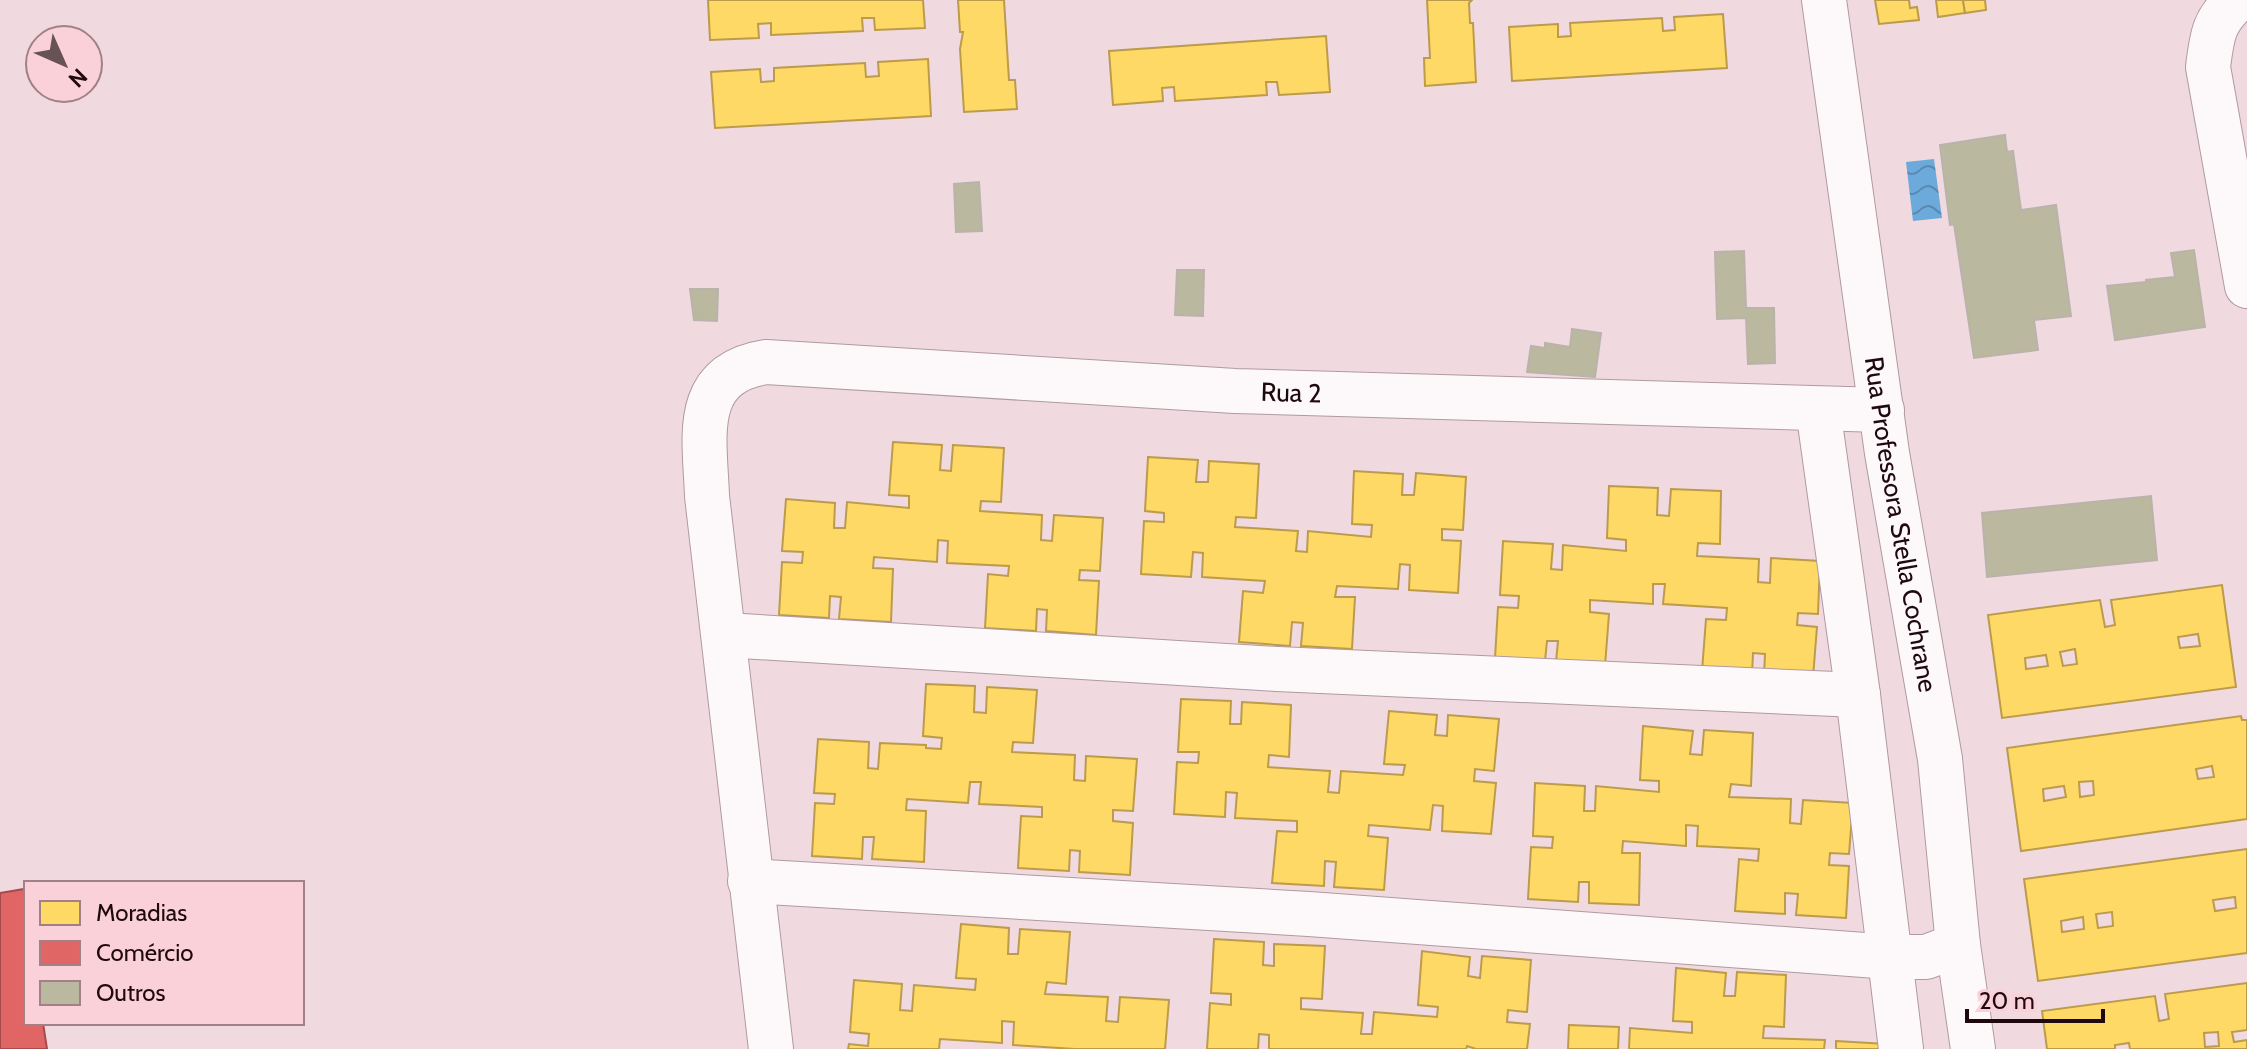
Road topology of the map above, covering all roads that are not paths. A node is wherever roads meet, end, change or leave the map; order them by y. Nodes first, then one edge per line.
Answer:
1 (1824, 0) edge
2 (2237, 0) edge
3 (2247, 286) edge
4 (1818, 409) junction
5 (1882, 410) junction
6 (725, 635) junction
7 (1858, 695) junction
8 (750, 881) junction
9 (1958, 945) junction
10 (1891, 957) junction
11 (771, 1049) edge
12 (1901, 1049) edge
13 (1973, 1049) edge

1 - 5 street, Rua Professora Stella Cochrane
2 - 3 street
4 - 5 street, Rua 2
4 - 6 street, Rua 2
4 - 7 street
5 - 9 street, Rua Professora Stella Cochrane
6 - 7 street
6 - 8 street
7 - 10 street
8 - 10 street
8 - 11 street
9 - 10 street
9 - 13 street, Rua Professora Stella Cochrane
10 - 12 street

